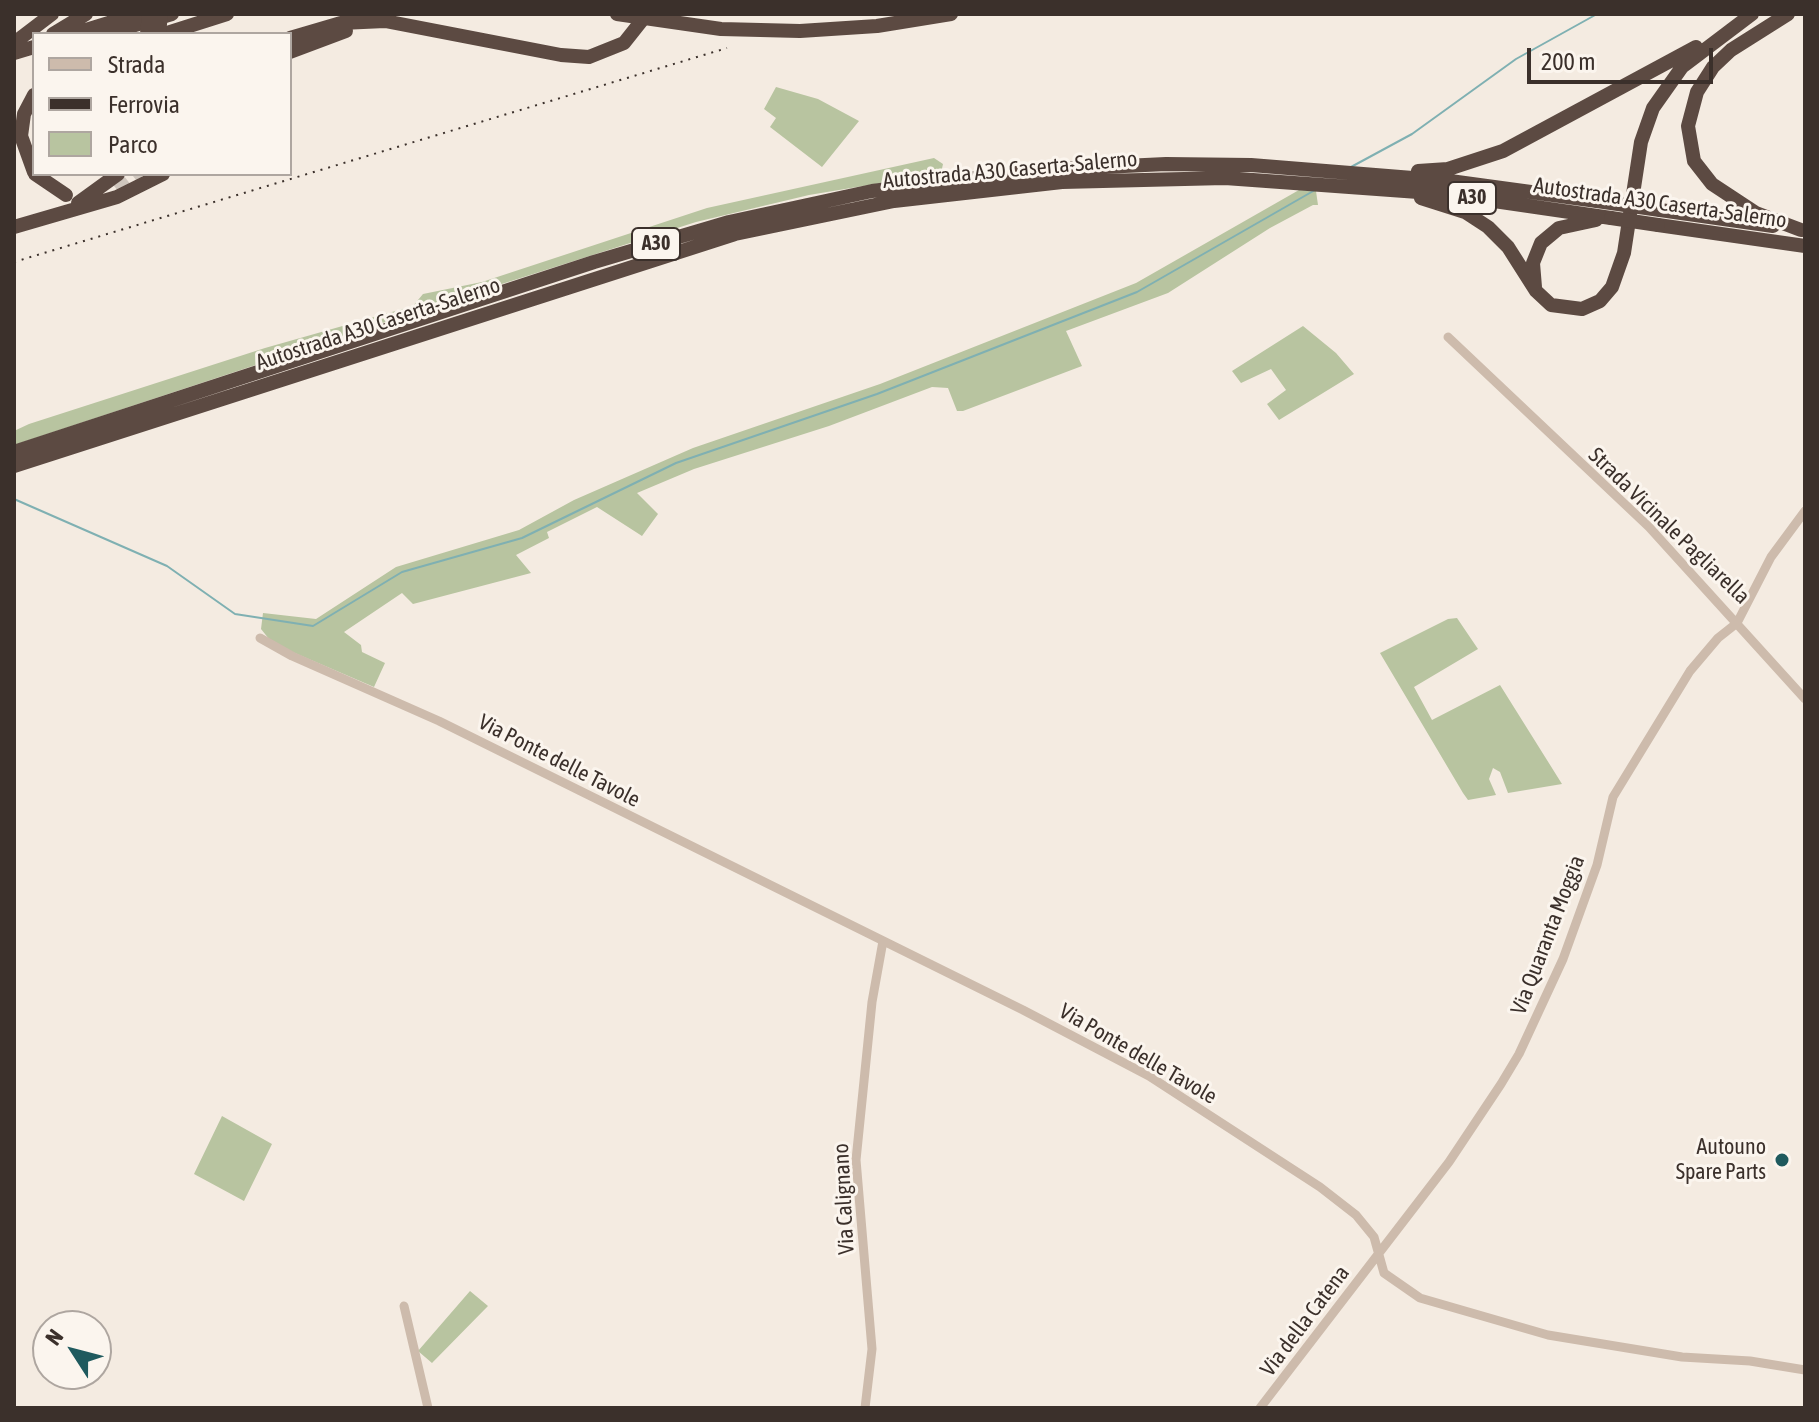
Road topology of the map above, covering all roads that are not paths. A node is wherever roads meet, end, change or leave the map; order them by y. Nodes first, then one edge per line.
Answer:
1 (52, 14) edge
2 (86, 14) edge
3 (138, 14) edge
4 (172, 14) edge
5 (227, 14) edge
6 (617, 14) edge
7 (647, 14) edge
8 (672, 14) edge
9 (901, 14) edge
10 (951, 14) edge
11 (1752, 14) edge
12 (1788, 14) edge
13 (415, 26) junction
14 (1729, 31) junction
15 (1759, 31) junction
16 (34, 32) edge
17 (61, 32) edge
18 (112, 32) edge
19 (168, 32) edge
20 (32, 34) edge
21 (292, 37) edge
22 (1706, 49) junction
23 (15, 51) edge
24 (292, 51) edge
25 (32, 99) edge
26 (32, 169) edge
27 (1378, 171) junction
28 (38, 176) edge
29 (115, 176) tunnel mouth
30 (159, 176) edge
31 (1382, 188) junction
32 (66, 195) dead end
33 (64, 212) junction
34 (1659, 217) junction
35 (1611, 218) junction
36 (14, 227) edge
37 (1803, 230) edge
38 (1805, 246) edge
39 (1536, 291) junction
40 (1448, 337) dead end
41 (17, 460) edge
42 (1805, 511) edge
43 (1737, 623) junction
44 (260, 638) dead end
45 (1805, 699) edge
46 (883, 941) junction
47 (1378, 1256) junction
48 (404, 1306) dead end
49 (1805, 1370) edge
50 (428, 1408) edge
51 (865, 1408) edge
52 (1260, 1408) edge

1 - 16 highway
2 - 17 highway
3 - 17 highway
4 - 18 highway
5 - 19 highway
6 - 10 highway, bridge
7 - 13 highway
8 - 9 highway
11 - 14 highway
12 - 15 highway
13 - 21 highway
13 - 24 highway
14 - 22 highway
14 - 27 highway
15 - 22 highway
15 - 37 highway
20 - 23 highway
22 - 39 highway
25 - 26 highway
27 - 34 highway, Autostrada A30 Caserta-Salerno / A30, bridge
27 - 41 highway, Autostrada A30 Caserta-Salerno / A30
28 - 32 highway
29 - 33 highway
30 - 33 highway
31 - 35 highway, Autostrada A30 Caserta-Salerno / A30
31 - 39 highway
31 - 41 highway, Autostrada A30 Caserta-Salerno / A30
33 - 36 highway
34 - 35 highway, Autostrada A30 Caserta-Salerno / A30, bridge
34 - 37 highway, Autostrada A30 Caserta-Salerno / A30
34 - 38 highway, Autostrada A30 Caserta-Salerno / A30
35 - 39 highway
40 - 43 street, Strada Vicinale Pagliarella
42 - 43 street, Strada Vicinale Pagliarella
43 - 45 street
43 - 47 street, Via Quaranta Moggia
44 - 46 street, Via Ponte delle Tavole
46 - 47 street, Via Ponte delle Tavole
46 - 51 street, Via Calignano
47 - 49 street, Via Ponte delle Tavole
47 - 52 street, Via della Catena
48 - 50 street

